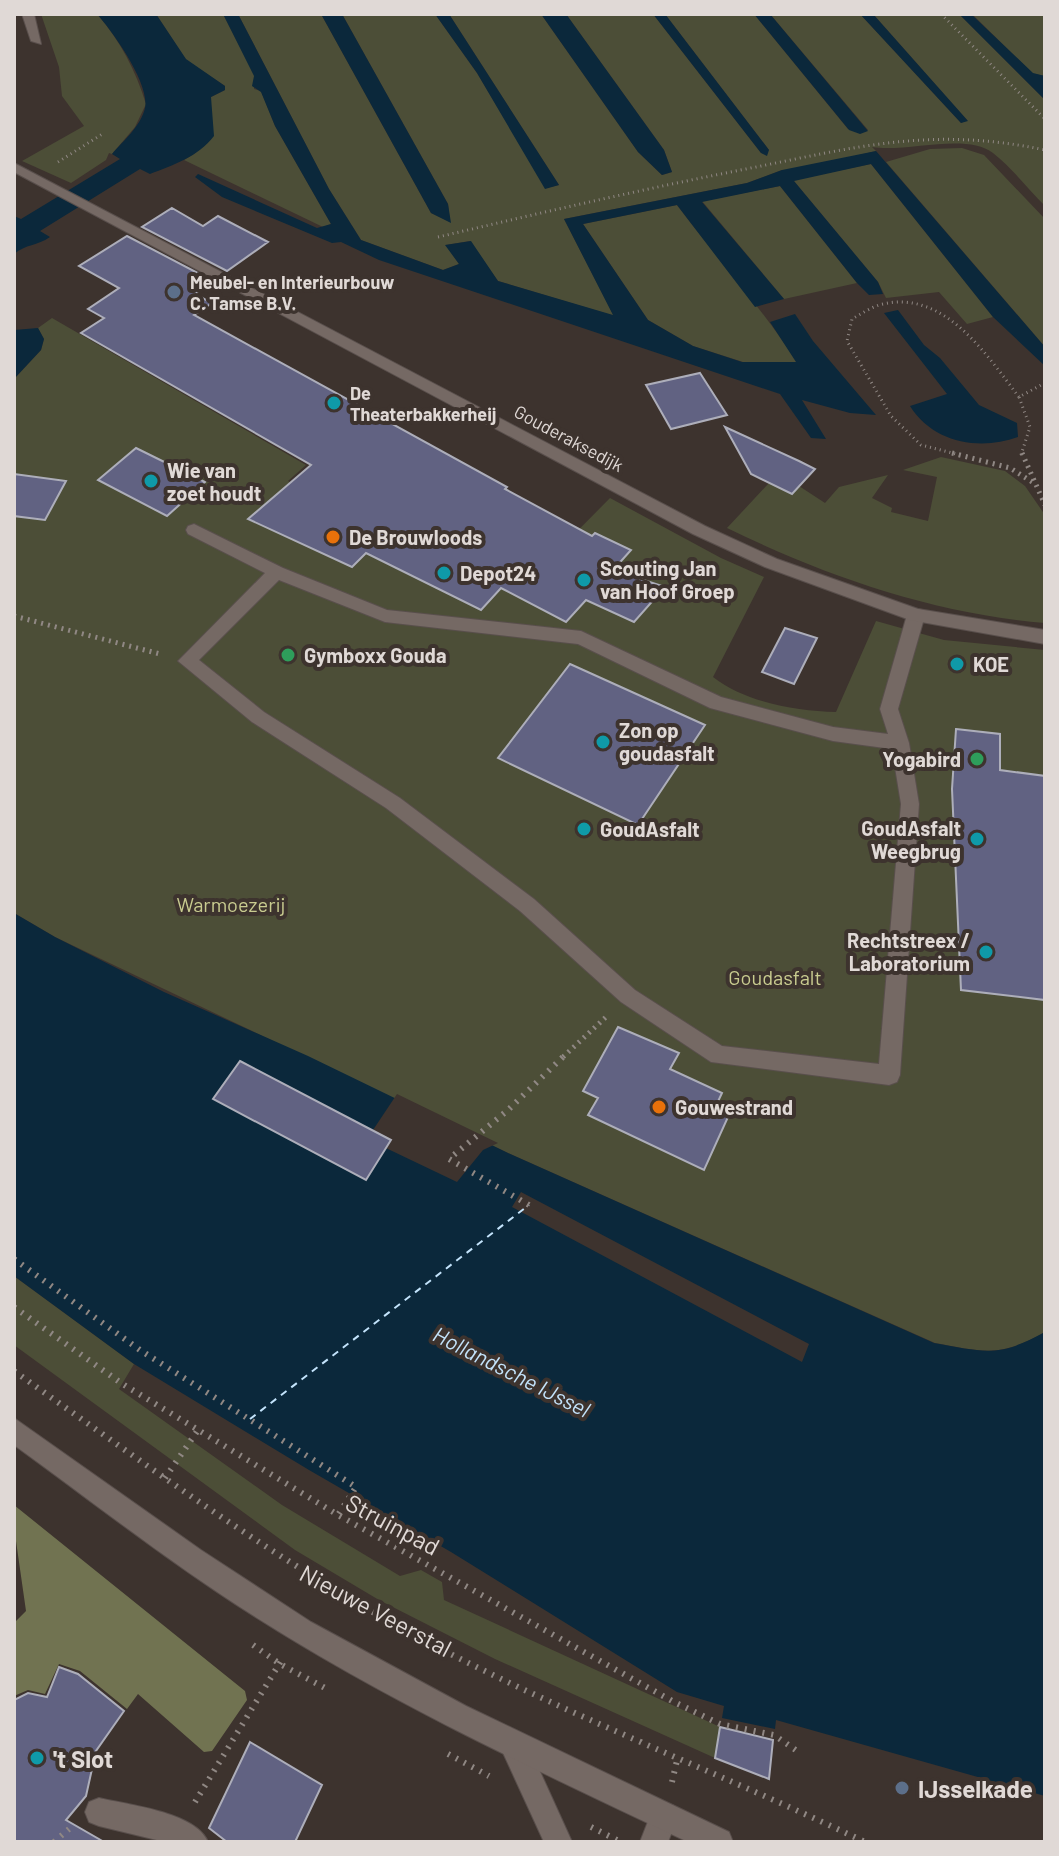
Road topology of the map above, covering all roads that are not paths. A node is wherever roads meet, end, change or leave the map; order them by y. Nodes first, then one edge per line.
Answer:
1 (28, 14) edge
2 (37, 41) dead end
3 (14, 167) edge
4 (194, 530) dead end
5 (277, 572) junction
6 (916, 615) junction
7 (1045, 637) edge
8 (900, 743) junction
9 (14, 1430) edge
10 (513, 1744) junction
11 (99, 1812) dead end
12 (659, 1829) edge
13 (186, 1836) edge
14 (558, 1842) edge
15 (719, 1842) edge

1 - 2 street
3 - 6 street, Gouderaksedijk
4 - 5 street
5 - 8 street
5 - 8 street
6 - 7 street, Gouderaksedijk
6 - 8 street
9 - 10 street
10 - 12 street
10 - 14 street
11 - 13 street
12 - 15 street

